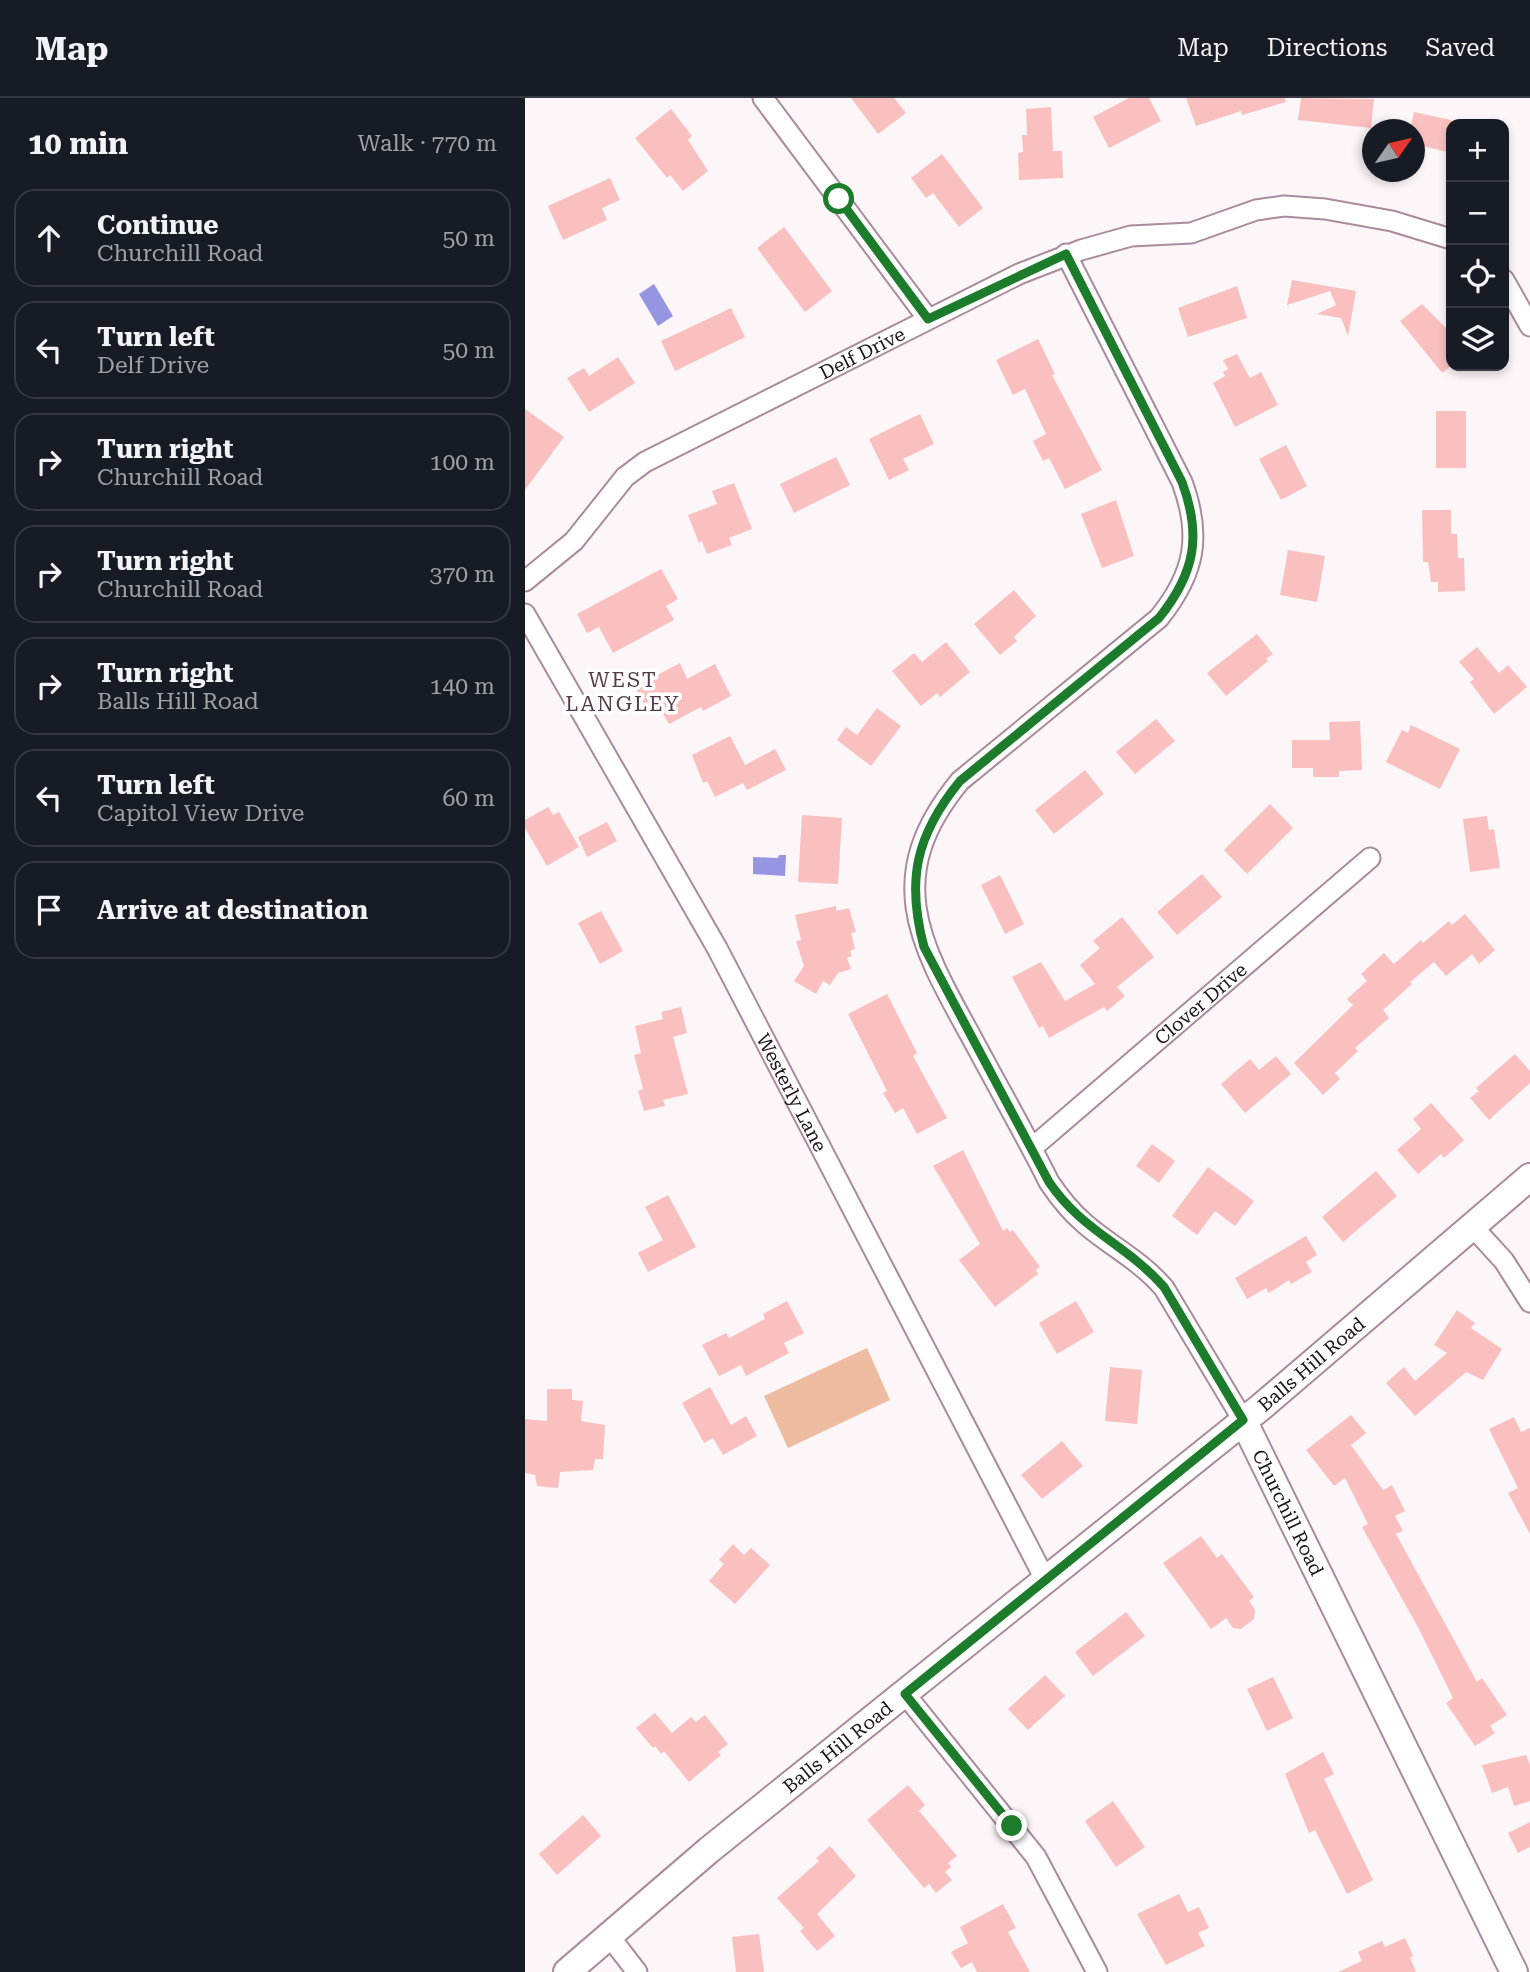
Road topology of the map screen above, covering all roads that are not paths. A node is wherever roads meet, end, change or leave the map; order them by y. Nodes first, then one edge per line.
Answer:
1 (763, 98) edge
2 (1446, 238) edge
3 (1066, 254) junction
4 (1509, 289) edge
5 (928, 319) junction
6 (1530, 326) edge
7 (525, 580) edge
8 (525, 614) edge
9 (1370, 858) dead end
10 (1032, 1148) junction
11 (1530, 1177) edge
12 (1473, 1227) junction
13 (1530, 1303) edge
14 (1243, 1420) junction
15 (1045, 1579) junction
16 (905, 1694) junction
17 (610, 1937) junction
18 (567, 1972) edge
19 (636, 1972) edge
20 (1097, 1972) edge
21 (1514, 1972) edge

1 - 5 street
2 - 3 street, Delf Drive
3 - 5 street, Delf Drive
3 - 10 street, Churchill Road
4 - 6 street
5 - 7 street, Delf Drive
8 - 15 street, Westerly Lane
9 - 10 street, Clover Drive
10 - 14 street, Churchill Road
11 - 12 street, Balls Hill Road
12 - 13 street
12 - 14 street, Balls Hill Road
14 - 15 street, Balls Hill Road
14 - 21 street, Churchill Road
15 - 16 street, Balls Hill Road
16 - 17 street, Balls Hill Road
16 - 20 street
17 - 18 street, Balls Hill Road
17 - 19 street

